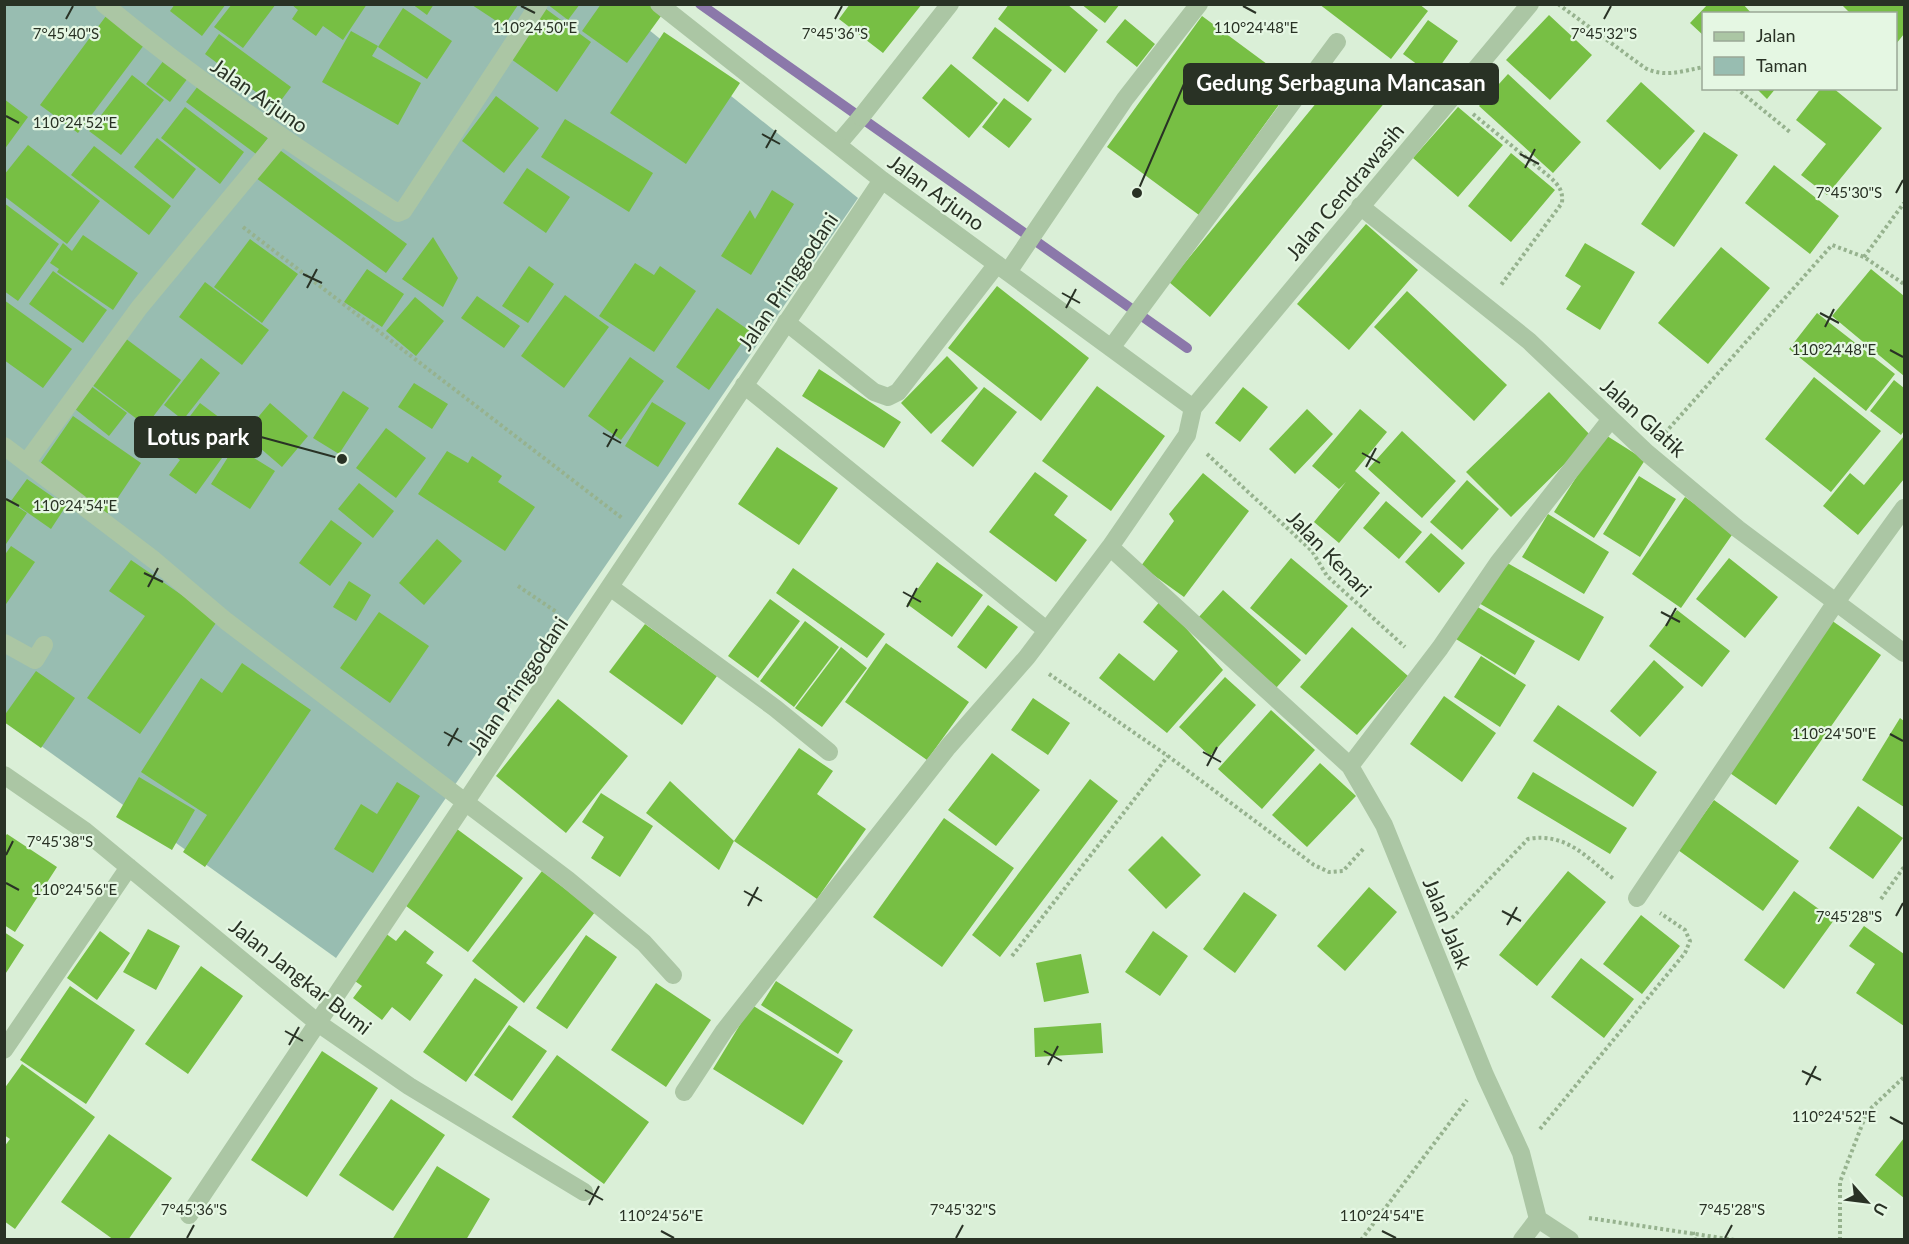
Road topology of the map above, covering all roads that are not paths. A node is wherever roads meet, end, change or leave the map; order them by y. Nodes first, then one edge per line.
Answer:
1 (104, 4) edge
2 (539, 4) edge
3 (658, 4) edge
4 (950, 4) edge
5 (1199, 4) edge
6 (1530, 4) edge
7 (1337, 42) dead end
8 (280, 138) junction
9 (838, 144) junction
10 (882, 180) junction
11 (1360, 206) junction
12 (1003, 268) junction
13 (786, 322) junction
14 (1111, 348) junction
15 (744, 385) junction
16 (1193, 408) junction
17 (1611, 419) junction
18 (4, 446) edge
19 (26, 463) junction
20 (1905, 508) edge
21 (1110, 548) junction
22 (610, 587) junction
23 (1836, 602) junction
24 (1046, 629) junction
25 (4, 643) edge
26 (44, 645) dead end
27 (1905, 653) edge
28 (829, 752) dead end
29 (1350, 766) junction
30 (4, 775) edge
31 (465, 804) junction
32 (129, 867) junction
33 (1637, 898) road end
34 (673, 975) dead end
35 (318, 1023) junction
36 (4, 1050) edge
37 (684, 1092) dead end
38 (584, 1192) dead end
39 (189, 1215) dead end
40 (1538, 1219) junction
41 (1522, 1239) edge
42 (1569, 1239) edge

1 - 8 street, Jalan Arjuno
2 - 8 street, Jalan Arjuno
3 - 9 street, Jalan Arjuno
4 - 9 street
5 - 12 street
6 - 11 street, Jalan Cendrawasih
7 - 14 street
8 - 19 street
9 - 10 street, Jalan Arjuno
10 - 12 street, Jalan Arjuno
10 - 13 street, Jalan Pringgodani
11 - 16 street, Jalan Cendrawasih
11 - 17 street, Jalan Glatik
12 - 13 street
12 - 14 street, Jalan Arjuno
13 - 15 street, Jalan Pringgodani
14 - 16 street, Jalan Arjuno
15 - 22 street, Jalan Pringgodani
15 - 24 street
16 - 21 street
17 - 23 street, Jalan Glatik
17 - 29 street
18 - 19 street
19 - 31 street
20 - 23 street
21 - 24 street
21 - 29 street, Jalan Jalak
22 - 28 street
22 - 31 street, Jalan Pringgodani
23 - 27 street, Jalan Glatik
23 - 33 street
24 - 37 street
25 - 26 street
29 - 40 street, Jalan Jalak
30 - 32 street, Jalan Jangkar Bumi
31 - 34 street
31 - 35 street, Jalan Pringgodani
32 - 35 street, Jalan Jangkar Bumi
32 - 36 street
35 - 38 street, Jalan Jangkar Bumi
35 - 39 street, Jalan Pringgodani
40 - 41 street
40 - 42 street

